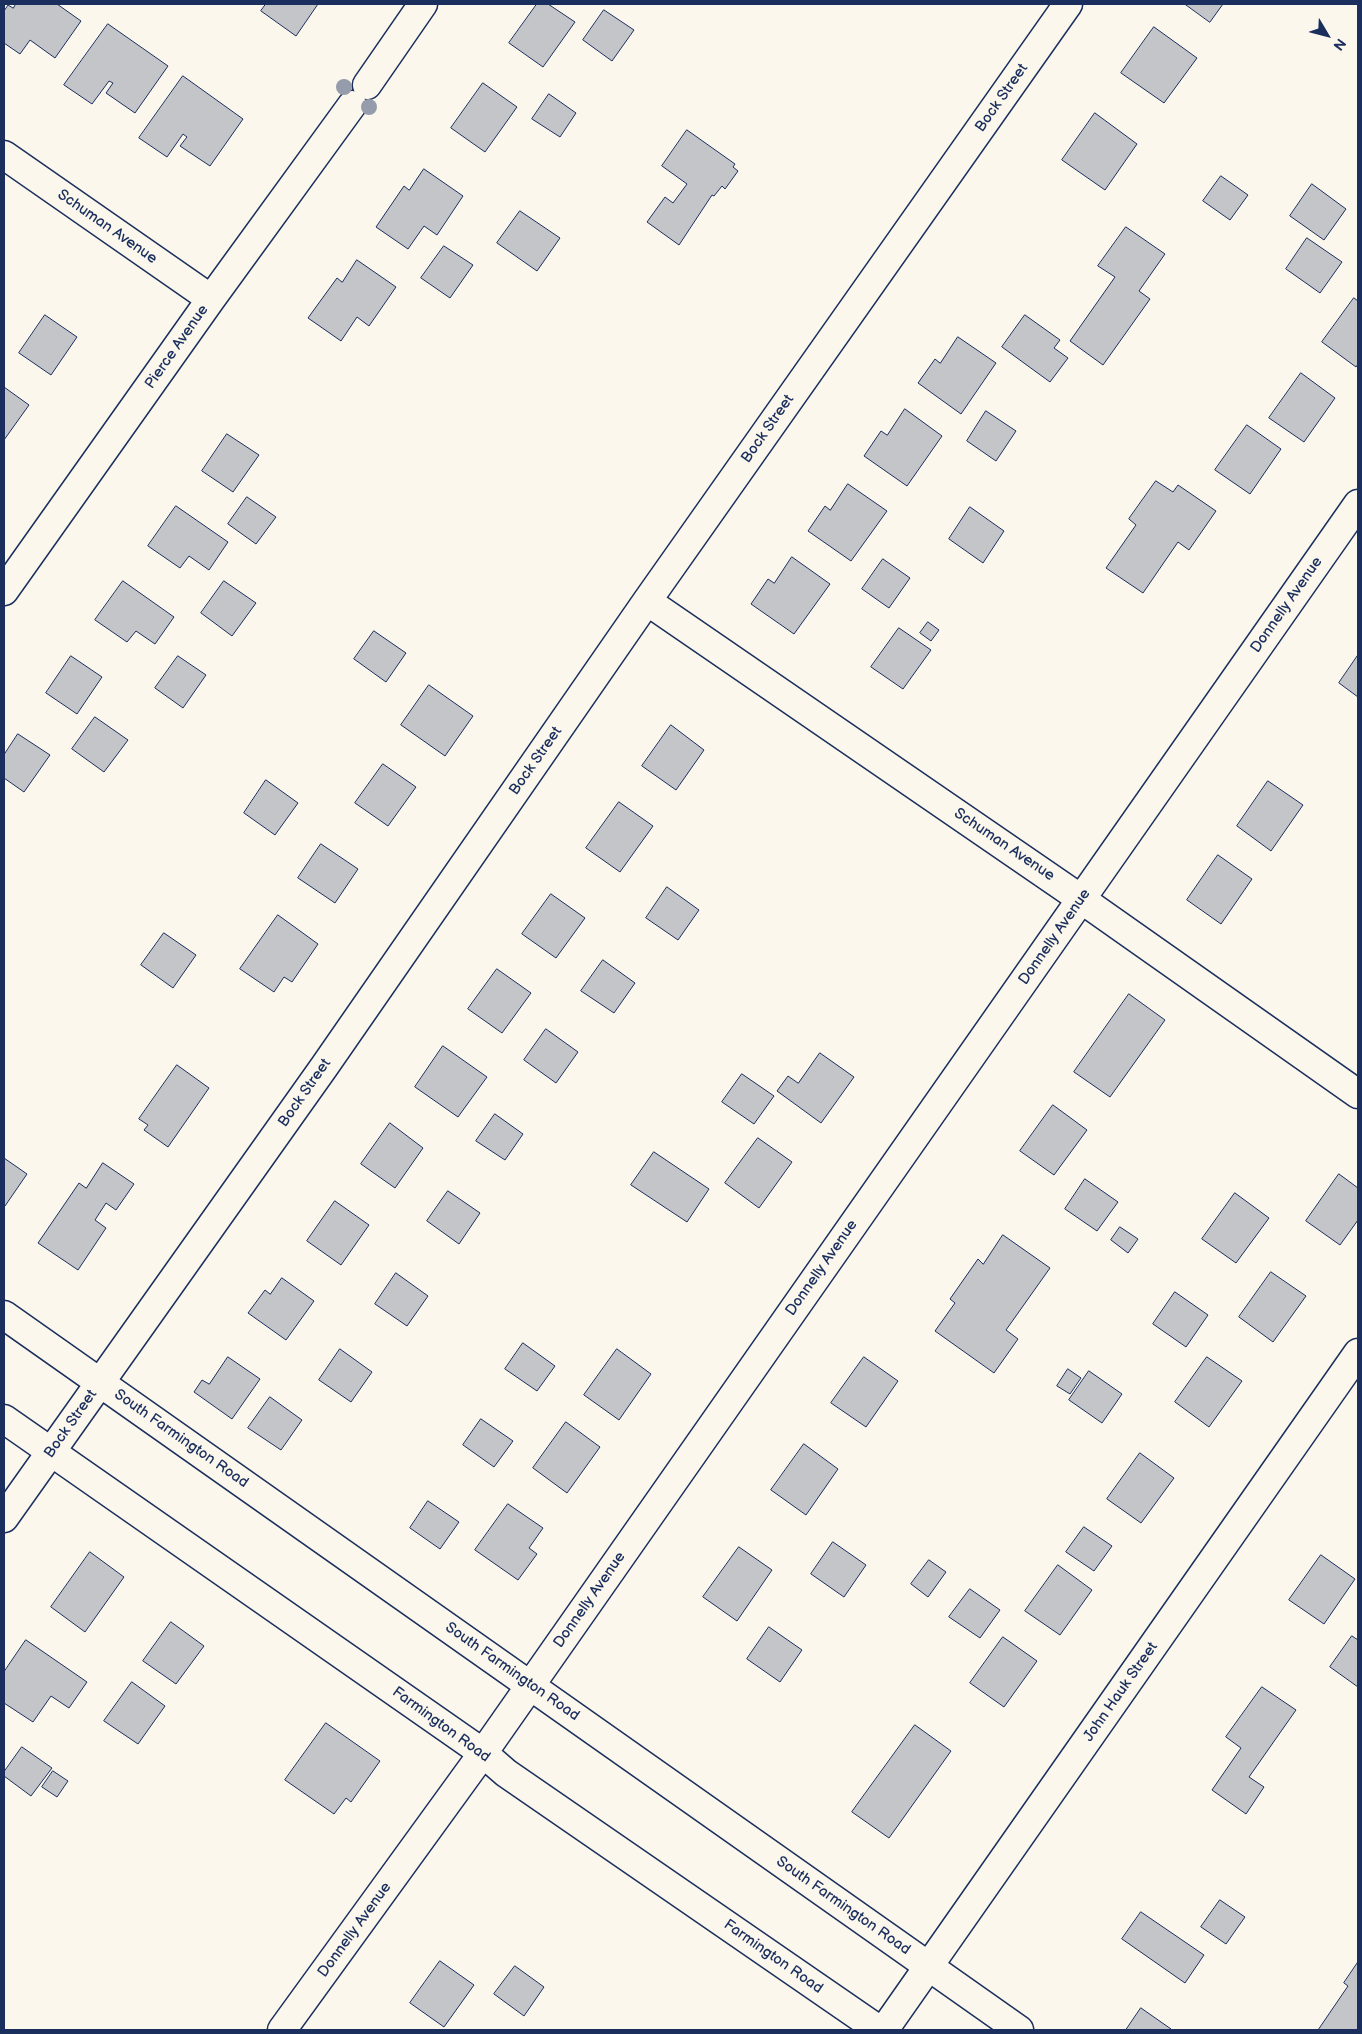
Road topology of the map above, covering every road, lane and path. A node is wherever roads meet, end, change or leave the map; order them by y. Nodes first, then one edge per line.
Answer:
1 (423, 4) edge
2 (1068, 4) edge
3 (4, 155) edge
4 (211, 299) junction
5 (1358, 504) edge
6 (4, 591) edge
7 (646, 601) junction
8 (1081, 899) junction
9 (1358, 1094) edge
10 (4, 1315) edge
11 (1358, 1353) edge
12 (100, 1383) junction
13 (4, 1419) edge
14 (51, 1452) junction
15 (4, 1518) edge
16 (530, 1685) junction
17 (484, 1753) junction
18 (929, 1966) junction
19 (282, 2030) edge
20 (879, 2030) edge
21 (884, 2030) edge
22 (1019, 2030) edge

1 - 4 street, Pierce Avenue
2 - 7 street, Bock Street
3 - 4 street, Schuman Avenue
4 - 6 street, Pierce Avenue
5 - 8 street, Donnelly Avenue
7 - 8 street, Schuman Avenue
7 - 12 street, Bock Street
8 - 9 street, Schuman Avenue
8 - 16 street, Donnelly Avenue
10 - 12 street, South Farmington Road
11 - 18 street, John Hauk Street
12 - 14 street, Bock Street
12 - 16 street, South Farmington Road
13 - 14 street, Farmington Road
14 - 15 street, Bock Street
14 - 17 street, Farmington Road
16 - 17 street, Donnelly Avenue
16 - 18 street, South Farmington Road
17 - 19 street, Donnelly Avenue
17 - 20 street, Farmington Road
18 - 21 street, John Hauk Street
18 - 22 street, South Farmington Road

